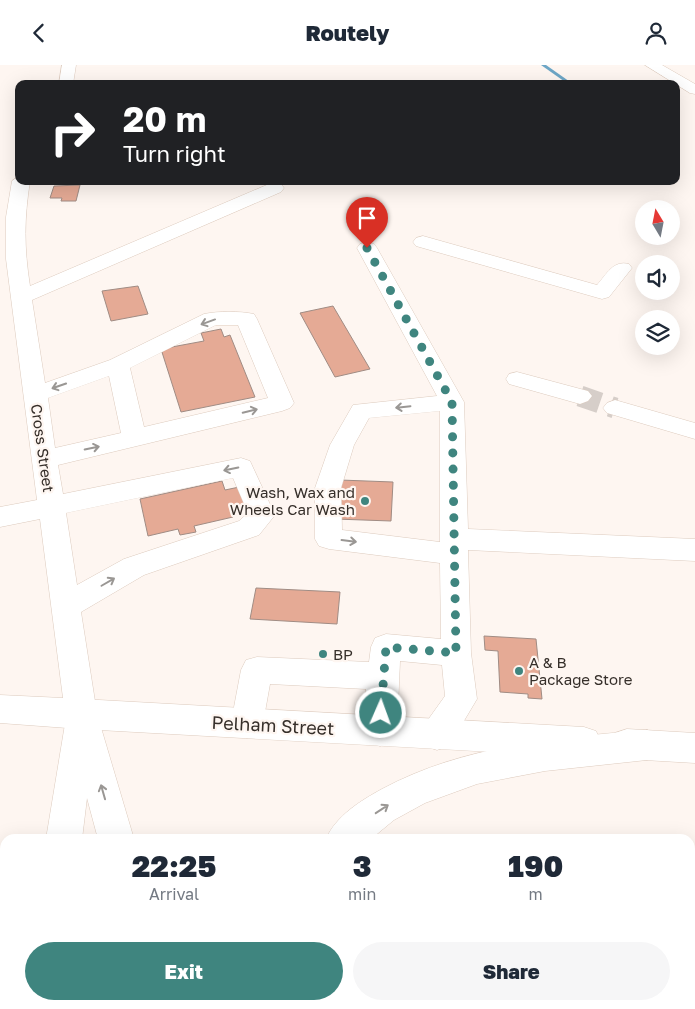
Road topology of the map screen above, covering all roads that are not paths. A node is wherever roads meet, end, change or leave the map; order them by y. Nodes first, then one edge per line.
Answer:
1 (69, 65) edge
2 (652, 65) edge
3 (67, 80) edge
4 (678, 80) edge
5 (680, 81) edge
6 (695, 90) edge
7 (21, 185) edge
8 (275, 188) dead end
9 (423, 242) dead end
10 (367, 248) dead end
11 (622, 268) dead end
12 (22, 297) junction
13 (118, 365) junction
14 (517, 379) dead end
15 (36, 394) junction
16 (580, 396) tunnel mouth
17 (452, 402) junction
18 (615, 408) tunnel mouth
19 (695, 431) edge
20 (135, 439) junction
21 (45, 459) junction
22 (52, 507) junction
23 (0, 517) edge
24 (454, 547) junction
25 (695, 550) edge
26 (66, 606) junction
27 (456, 653) junction
28 (383, 676) junction
29 (0, 709) edge
30 (81, 714) junction
31 (247, 723) junction
32 (380, 731) junction
33 (437, 735) junction
34 (647, 745) junction
35 (695, 748) edge
36 (65, 834) edge
37 (115, 834) edge
38 (350, 834) edge

1 - 3 main road
2 - 4 main road
5 - 6 main road
7 - 12 main road, Cross Street
8 - 12 main road
9 - 11 main road
10 - 17 main road
12 - 15 main road, Cross Street
13 -> 15 main road
13 - 20 main road
20 -> 13 main road
14 - 16 main road
15 - 21 main road, Cross Street
17 - 24 main road
17 -> 24 main road
18 - 19 main road
21 -> 20 main road
21 - 22 main road, Cross Street
22 - 23 main road
22 - 26 main road, Cross Street
26 -> 22 main road
24 - 25 main road
24 - 27 main road
26 - 30 main road, Cross Street
27 - 28 main road
27 - 33 main road
28 - 31 main road
28 - 32 main road
29 - 30 main road, Pelham Street
30 - 31 main road, Pelham Street
30 - 36 main road
37 -> 30 main road
31 - 32 main road, Pelham Street
32 - 33 main road, Pelham Street
33 - 34 main road, Pelham Street
34 - 35 main road, Pelham Street
38 -> 34 main road

